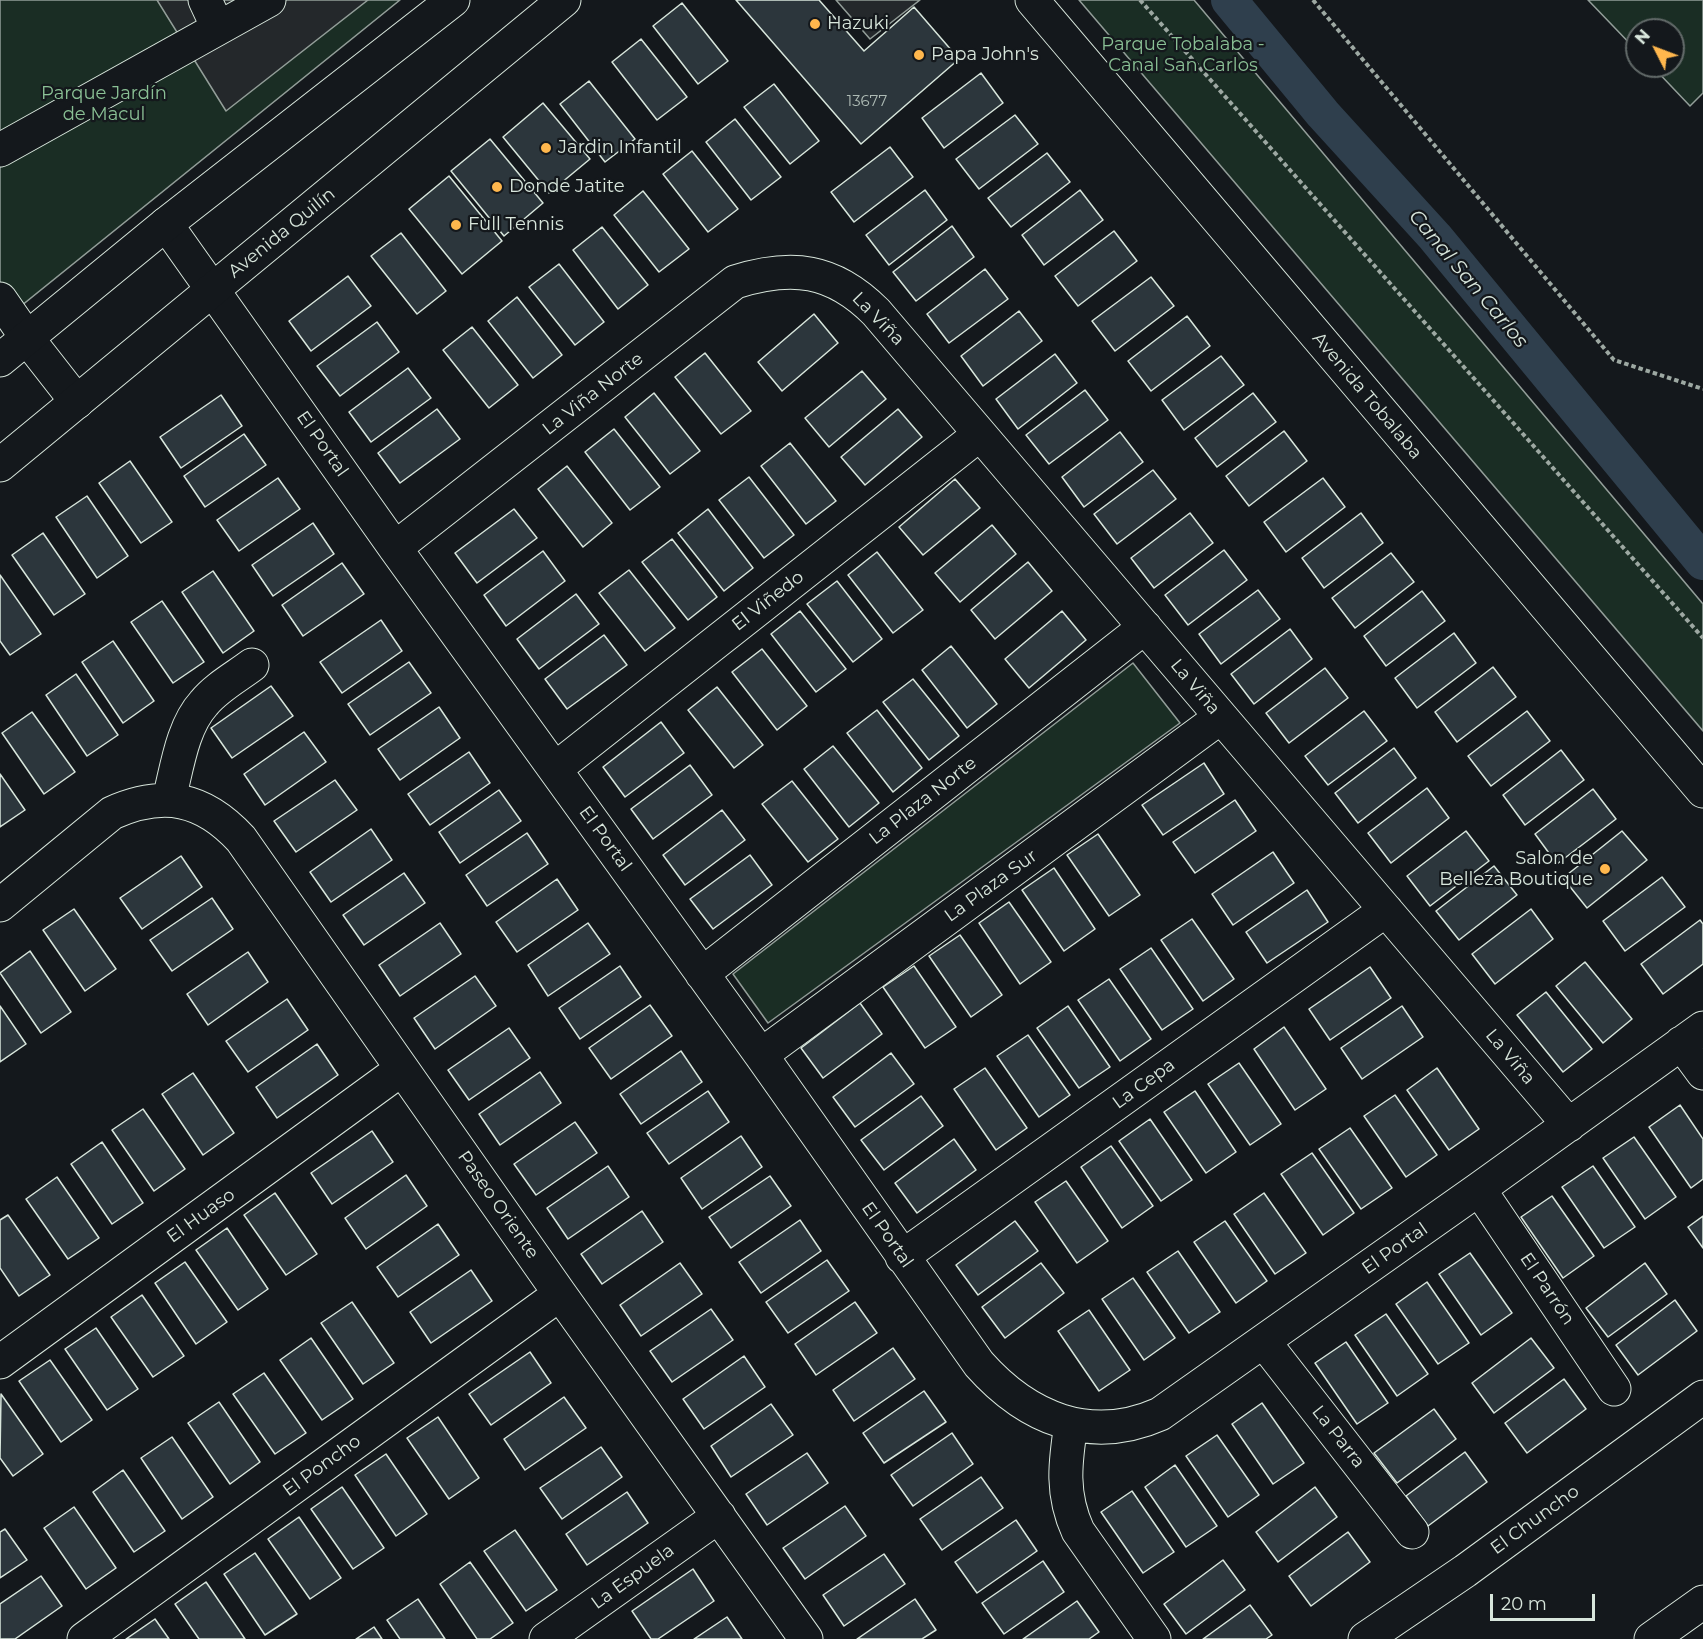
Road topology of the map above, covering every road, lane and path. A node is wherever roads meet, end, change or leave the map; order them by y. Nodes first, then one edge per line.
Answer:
1 (268, 0) edge
2 (453, 0) edge
3 (564, 0) edge
4 (1032, 0) edge
5 (1140, 0) edge
6 (1313, 0) edge
7 (211, 14) edge
8 (0, 150) edge
9 (166, 224) junction
10 (804, 273) joint
11 (213, 289) junction
12 (0, 299) edge
13 (27, 338) junction
14 (0, 360) edge
15 (1703, 389) edge
16 (77, 402) junction
17 (980, 434) junction
18 (0, 465) edge
19 (395, 548) junction
20 (1145, 627) junction
21 (1703, 638) edge
22 (252, 665) dead end
23 (1221, 717) junction
24 (555, 769) junction
25 (1703, 791) edge
26 (169, 799) junction
27 (0, 905) edge
28 (1386, 910) junction
29 (702, 974) junction
30 (1692, 1035) edge
31 (761, 1055) junction
32 (402, 1069) junction
33 (1703, 1073) edge
34 (1569, 1125) junction
35 (1479, 1189) junction
36 (902, 1257) junction
37 (560, 1294) junction
38 (1264, 1342) junction
39 (0, 1362) edge
40 (1614, 1389) dead end
41 (1703, 1397) edge
42 (1071, 1424) junction
43 (719, 1516) junction
44 (1412, 1532) dead end
45 (1703, 1602) edge
46 (84, 1639) edge
47 (546, 1639) edge
48 (806, 1639) edge
49 (1154, 1639) edge
50 (1365, 1639) edge
51 (1652, 1639) edge

1 - 7 street
2 - 9 street
3 - 11 street, Avenida Quilín
4 - 25 street, Avenida Tobalaba
5 - 21 path
6 - 15 path
7 - 8 street
9 - 11 street, El Portal
9 - 13 street
10 - 17 street, La Viña
10 - 19 street, La Viña Norte
11 - 16 street, Avenida Quilín
11 - 19 street, El Portal
12 - 13 street
13 - 14 street
13 - 16 street
16 - 18 street, Avenida Quilín
17 - 20 street, La Viña
17 - 24 street, El Viñedo
19 - 24 street, El Portal
20 - 23 street, La Viña
20 - 29 street, La Plaza Norte
22 - 26 street
23 - 28 street, La Viña
23 - 31 street, La Plaza Sur
24 - 29 street, El Portal
26 - 27 street
26 - 32 street, Paseo Oriente
28 - 34 street, La Viña
28 - 36 street, La Cepa
29 - 31 street, El Portal
30 - 33 street
30 - 34 street, El Portal
31 - 36 street, El Portal
32 - 37 street, Paseo Oriente
32 - 39 street, El Huaso
34 - 35 street, El Portal
35 - 38 street, El Portal
35 - 40 street, El Parrón
36 - 42 street, El Portal
37 - 43 street, Paseo Oriente
37 - 46 street, El Poncho
38 - 42 street, El Portal
38 - 44 street, La Parra
41 - 50 street, El Chuncho
42 - 49 street
43 - 47 street, La Espuela
43 - 48 street, Paseo Oriente
45 - 51 street

